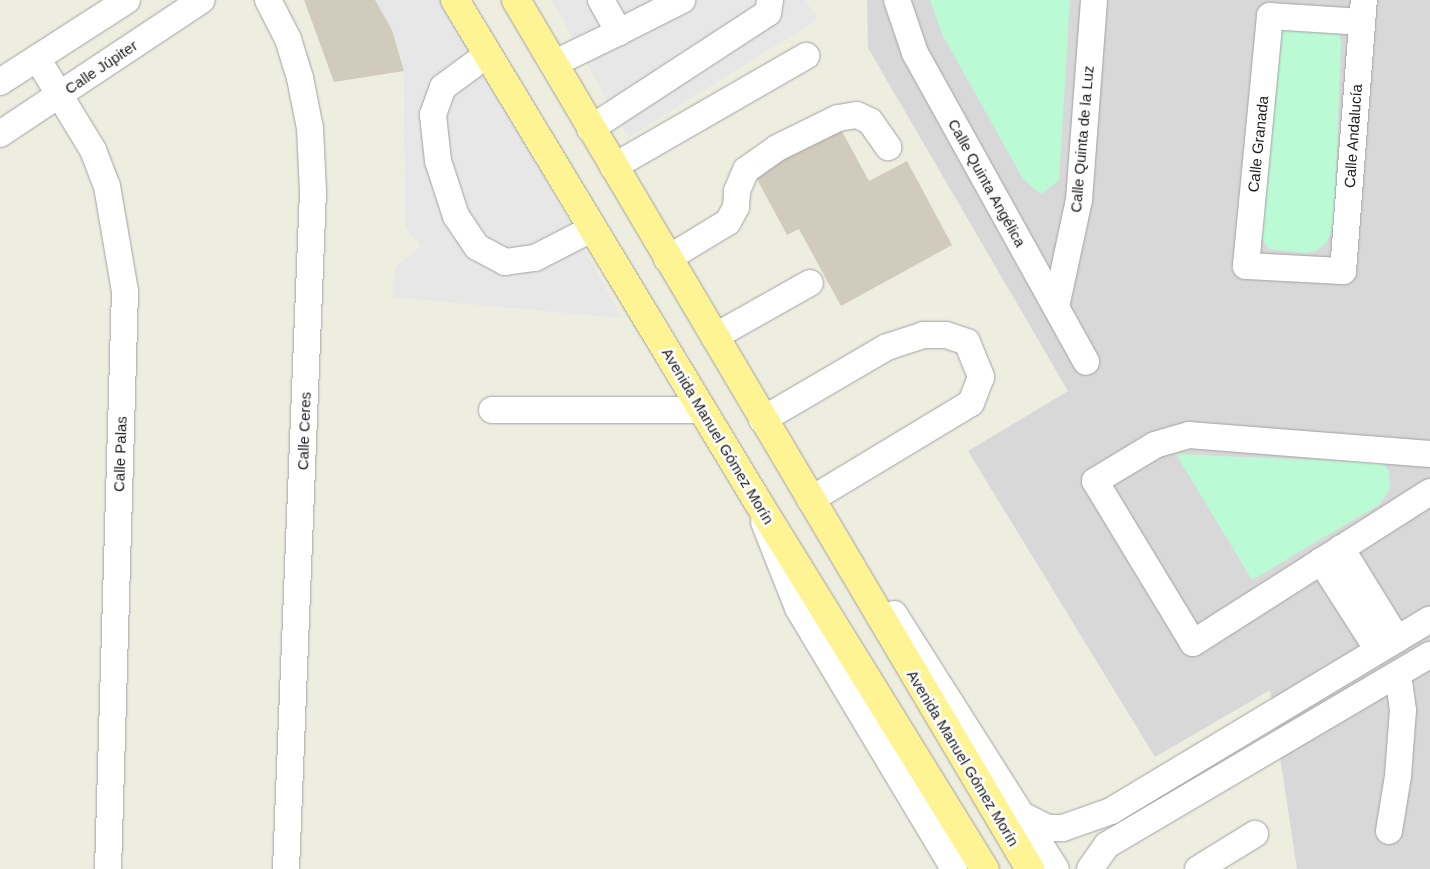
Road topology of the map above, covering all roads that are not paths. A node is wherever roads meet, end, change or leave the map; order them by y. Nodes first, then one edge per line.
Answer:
1 (127, 0) edge
2 (202, 0) edge
3 (268, 0) edge
4 (455, 0) edge
5 (516, 0) edge
6 (601, 0) edge
7 (682, 0) edge
8 (770, 0) edge
9 (897, 0) edge
10 (1094, 0) edge
11 (1363, 11) edge
12 (619, 32) junction
13 (488, 54) junction
14 (806, 56) dead end
15 (37, 58) junction
16 (555, 63) junction
17 (4, 71) edge
18 (59, 95) junction
19 (590, 128) junction
20 (0, 134) edge
21 (888, 146) dead end
22 (613, 167) junction
23 (593, 228) junction
24 (667, 259) junction
25 (1343, 271) joint
26 (810, 284) dead end
27 (1056, 307) junction
28 (714, 337) junction
29 (1086, 362) dead end
30 (492, 410) dead end
31 (702, 410) junction
32 (762, 420) junction
33 (1430, 454) edge
34 (1430, 492) edge
35 (810, 500) junction
36 (758, 502) junction
37 (827, 530) junction
38 (1331, 555) junction
39 (1430, 619) edge
40 (1388, 644) junction
41 (1430, 655) edge
42 (1398, 676) junction
43 (1279, 709) junction
44 (1296, 737) junction
45 (1026, 817) junction
46 (1389, 831) dead end
47 (1255, 834) dead end
48 (108, 869) edge
49 (286, 869) edge
50 (954, 869) edge
51 (985, 869) edge
52 (1030, 869) edge
53 (1056, 869) edge
54 (1090, 869) edge
55 (1198, 869) edge

1 - 15 street
2 - 18 street, Calle Júpiter
3 - 49 street, Calle Ceres
4 - 13 main road, Avenida Manuel Gómez Morín
5 - 16 main road, Avenida Manuel Gómez Morín
6 - 12 street
7 - 12 street
8 - 19 street
9 - 27 street, Calle Quinta Angélica
10 - 27 street, Calle Quinta de la Luz
11 - 25 street, Calle Andalucía
11 - 25 street, Calle Granada
12 - 16 street
13 - 23 main road, Avenida Manuel Gómez Morín
13 - 23 street
14 - 22 street
15 - 17 street
15 - 18 street, Calle Palas
16 - 19 main road, Avenida Manuel Gómez Morín
18 - 20 street, Calle Júpiter
18 - 48 street, Calle Palas
19 - 22 main road, Avenida Manuel Gómez Morín
21 - 24 street
22 - 24 main road, Avenida Manuel Gómez Morín
23 - 31 main road, Avenida Manuel Gómez Morín
24 - 28 main road, Avenida Manuel Gómez Morín
26 - 28 street
27 - 29 street, Calle Quinta Angélica
28 - 32 main road, Avenida Manuel Gómez Morín
30 - 31 street
31 - 36 main road, Avenida Manuel Gómez Morín
32 - 35 main road, Avenida Manuel Gómez Morín
32 - 35 street
33 - 38 street
34 - 38 street
35 - 37 main road, Avenida Manuel Gómez Morín
36 - 50 street
36 - 51 main road, Avenida Manuel Gómez Morín
37 - 45 street
37 - 52 main road, Avenida Manuel Gómez Morín
38 - 40 street
39 - 40 street
40 - 43 street
41 - 42 street
42 - 44 street
42 - 46 street
43 - 44 street
43 - 45 street
44 - 54 street
45 - 53 street
47 - 55 street

